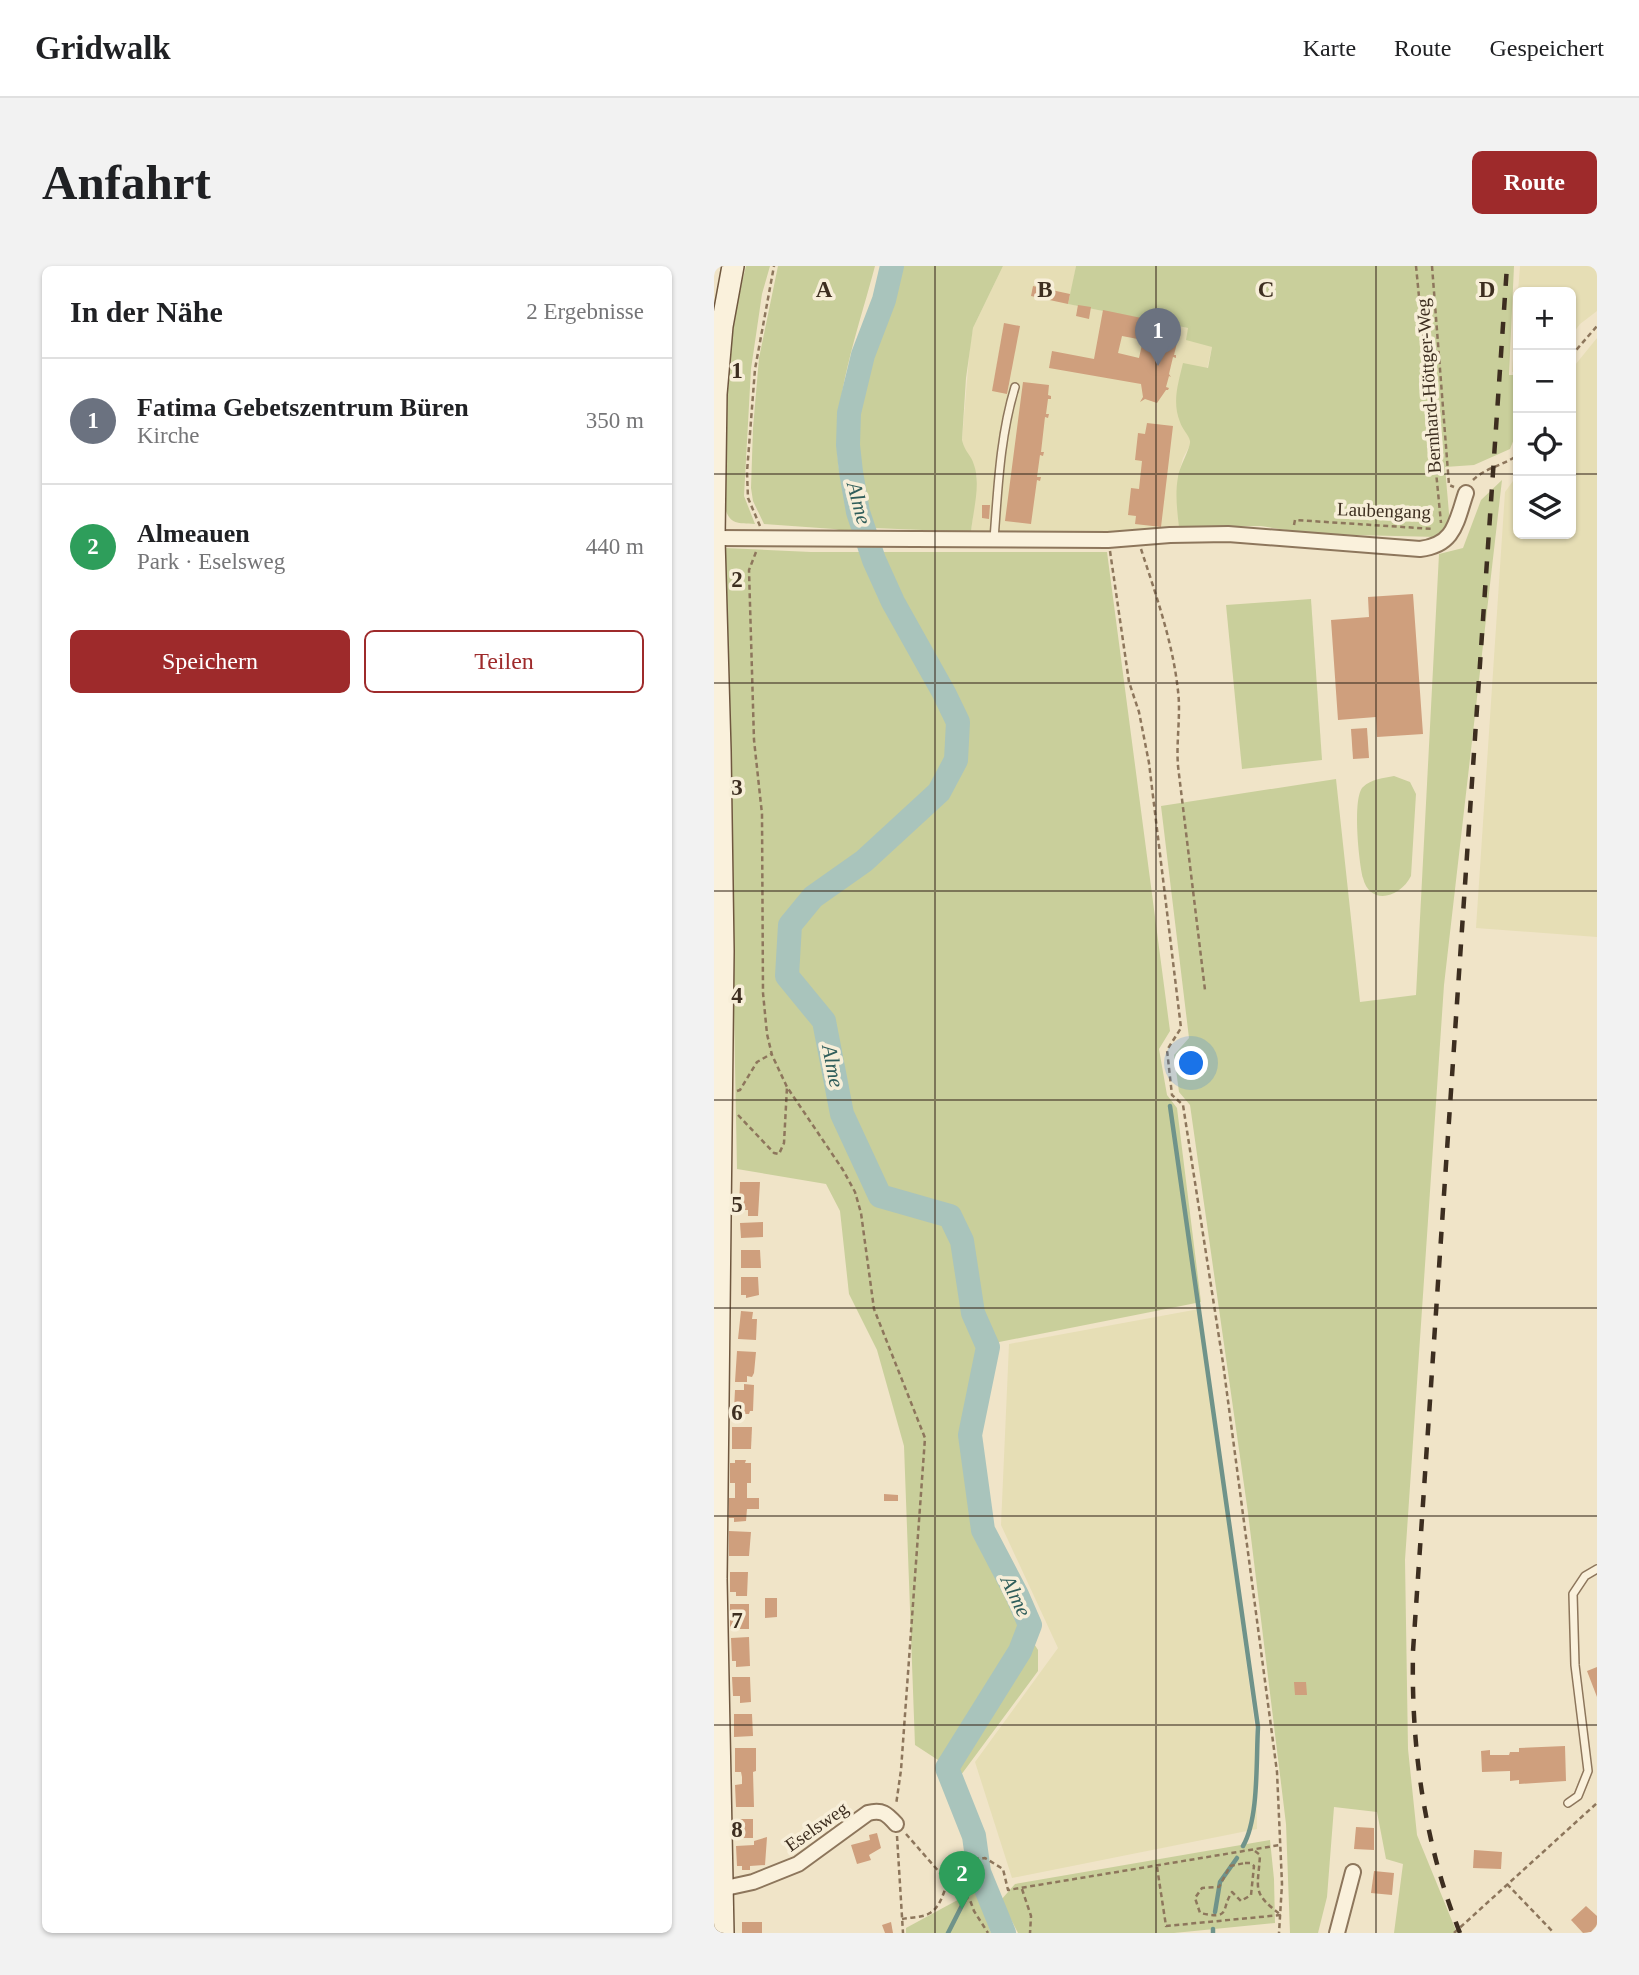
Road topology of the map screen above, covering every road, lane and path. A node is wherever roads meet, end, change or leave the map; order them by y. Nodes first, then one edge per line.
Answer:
1 (733, 266) edge
2 (774, 266) edge
3 (1416, 266) edge
4 (1433, 266) edge
5 (1597, 326) edge
6 (1576, 350) edge
7 (1015, 387) dead end
8 (1513, 459) edge
9 (1466, 493) junction
10 (714, 538) edge
11 (760, 538) junction
12 (1291, 538) junction
13 (994, 539) junction
14 (1138, 539) junction
15 (1108, 540) junction
16 (1205, 990) dead end
17 (771, 1054) dead end
18 (787, 1087) junction
19 (740, 1090) dead end
20 (722, 1114) junction
21 (716, 1301) edge
22 (1597, 1569) edge
23 (1567, 1803) dead end
24 (1597, 1803) edge
25 (896, 1824) junction
26 (1280, 1845) junction
27 (1254, 1851) junction
28 (1157, 1867) junction
29 (1353, 1872) dead end
30 (1256, 1877) junction
31 (948, 1882) junction
32 (1507, 1884) junction
33 (1022, 1888) junction
34 (721, 1889) junction
35 (1281, 1915) junction
36 (902, 1919) junction
37 (723, 1933) edge
38 (902, 1933) edge
39 (988, 1933) edge
40 (1030, 1933) edge
41 (1279, 1933) edge
42 (1337, 1933) edge
43 (1454, 1933) edge
44 (1554, 1933) edge

1 - 10 main road
2 - 11 path
3 - 12 path, Laubengang
4 - 9 path, Bernhard-Höttger-Weg
5 - 6 path
7 - 13 lane
8 - 9 path
9 - 12 street
10 - 11 street
10 - 20 main road
11 - 13 street
11 - 18 path
12 - 14 street
13 - 15 street
14 - 15 street
14 - 16 path
15 - 26 path
17 - 19 path
18 - 20 path
18 - 25 path
20 - 21 main road
21 - 34 main road
22 - 23 lane
24 - 32 path
25 - 31 path
25 - 34 street, Eselsweg
25 - 36 path
26 - 27 path
26 - 35 path
27 - 28 path
27 - 30 path
28 - 33 path
28 - 35 path
29 - 42 street
30 - 30 path
30 - 35 path
31 - 33 path
31 - 36 path
31 - 39 path
32 - 43 path
32 - 44 path
33 - 40 path
34 - 37 main road
35 - 41 path
36 - 38 path

